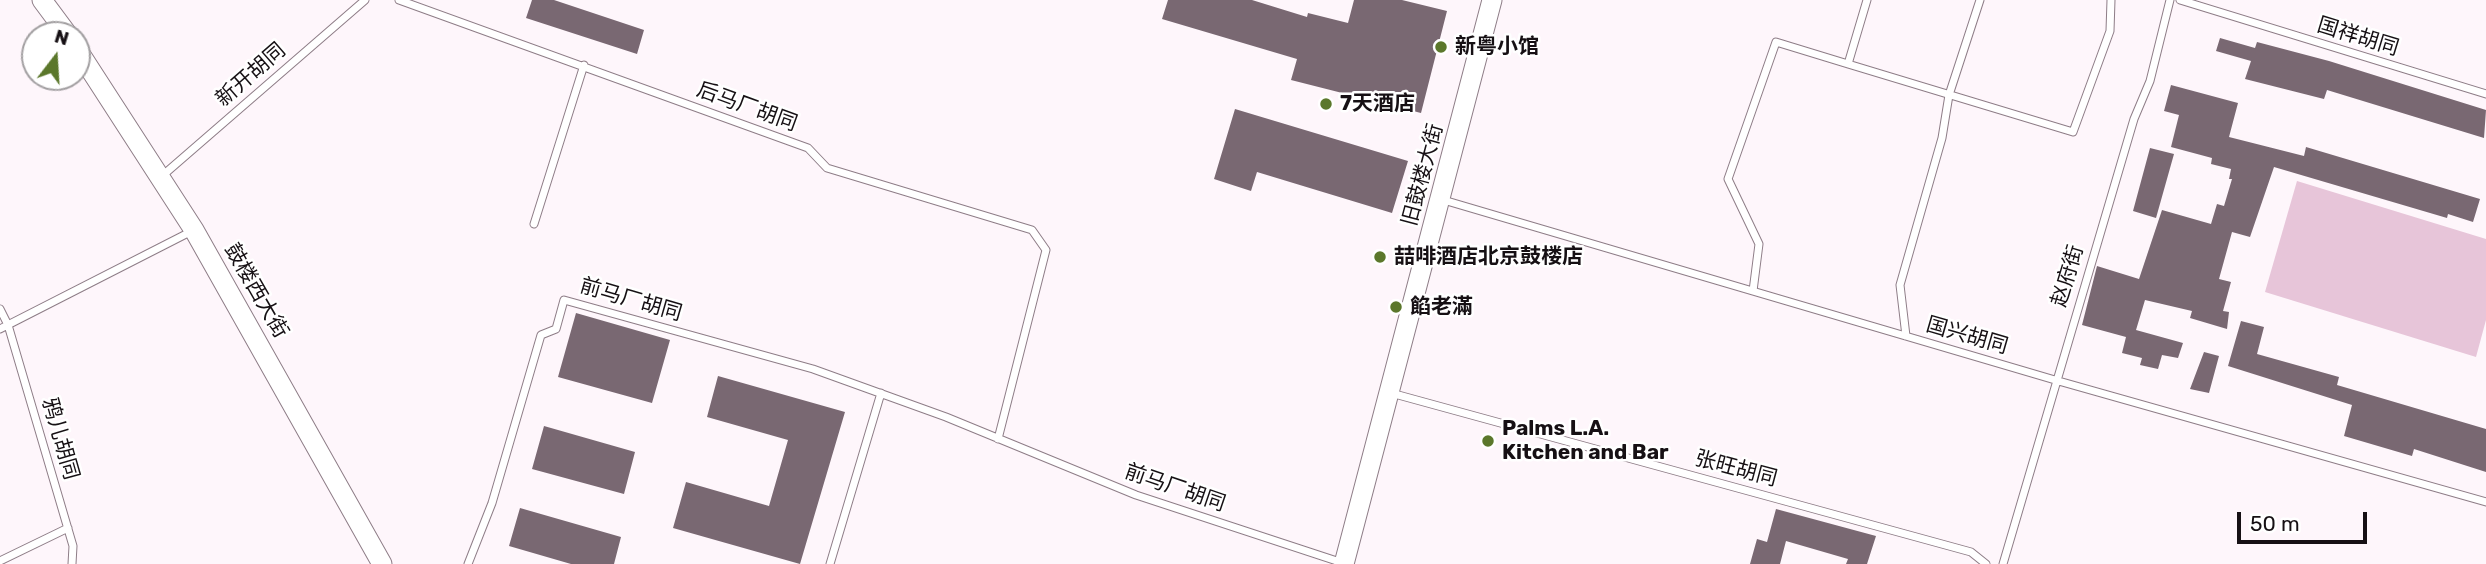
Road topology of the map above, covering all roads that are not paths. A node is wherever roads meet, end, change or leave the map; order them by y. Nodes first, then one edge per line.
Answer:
1 (42, 0) edge
2 (365, 0) edge
3 (399, 0) edge
4 (1492, 0) edge
5 (1867, 0) edge
6 (1980, 0) edge
7 (2111, 0) edge
8 (2170, 0) edge
9 (2180, 0) edge
10 (58, 21) edge
11 (1848, 64) junction
12 (583, 65) junction
13 (91, 70) edge
14 (2486, 94) edge
15 (1949, 95) junction
16 (161, 177) junction
17 (1440, 199) junction
18 (534, 224) dead end
19 (194, 230) junction
20 (1752, 291) junction
21 (0, 309) edge
22 (8, 325) junction
23 (0, 329) edge
24 (1906, 336) junction
25 (2055, 380) junction
26 (881, 393) junction
27 (1391, 393) junction
28 (998, 439) junction
29 (2486, 502) edge
30 (68, 528) junction
31 (0, 561) edge
32 (1344, 563) edge
33 (72, 564) edge
34 (382, 564) edge
35 (468, 564) edge
36 (830, 564) edge
37 (1986, 564) edge
38 (2003, 564) edge

1 - 10 main road
2 - 16 lane, 新开胡同
3 - 12 lane, 后马厂胡同
4 - 17 main road, 旧鼓楼大街
5 - 11 lane
6 - 15 lane
7 - 15 lane
8 - 25 lane, 赵府街
9 - 14 lane, 国祥胡同
11 - 15 lane
11 - 20 lane
12 - 18 lane
12 - 28 lane, 后马厂胡同
13 - 16 main road, 鼓楼西大街
15 - 24 lane
16 - 19 main road, 鼓楼西大街
17 - 20 lane, 国兴胡同
17 - 27 main road, 旧鼓楼大街
19 - 22 lane
19 - 34 main road, 鼓楼西大街
20 - 24 lane, 国兴胡同
21 - 22 lane, 鸦儿胡同
22 - 23 lane
22 - 30 lane, 鸦儿胡同
24 - 25 lane, 国兴胡同
25 - 29 lane, 国兴胡同
25 - 38 lane, 赵府街
26 - 28 lane, 前马厂胡同
26 - 35 lane, 前马厂胡同
26 - 36 lane
27 - 32 main road, 旧鼓楼大街
27 - 37 lane, 张旺胡同
28 - 32 lane, 前马厂胡同
30 - 31 lane
30 - 33 lane, 鸦儿胡同

